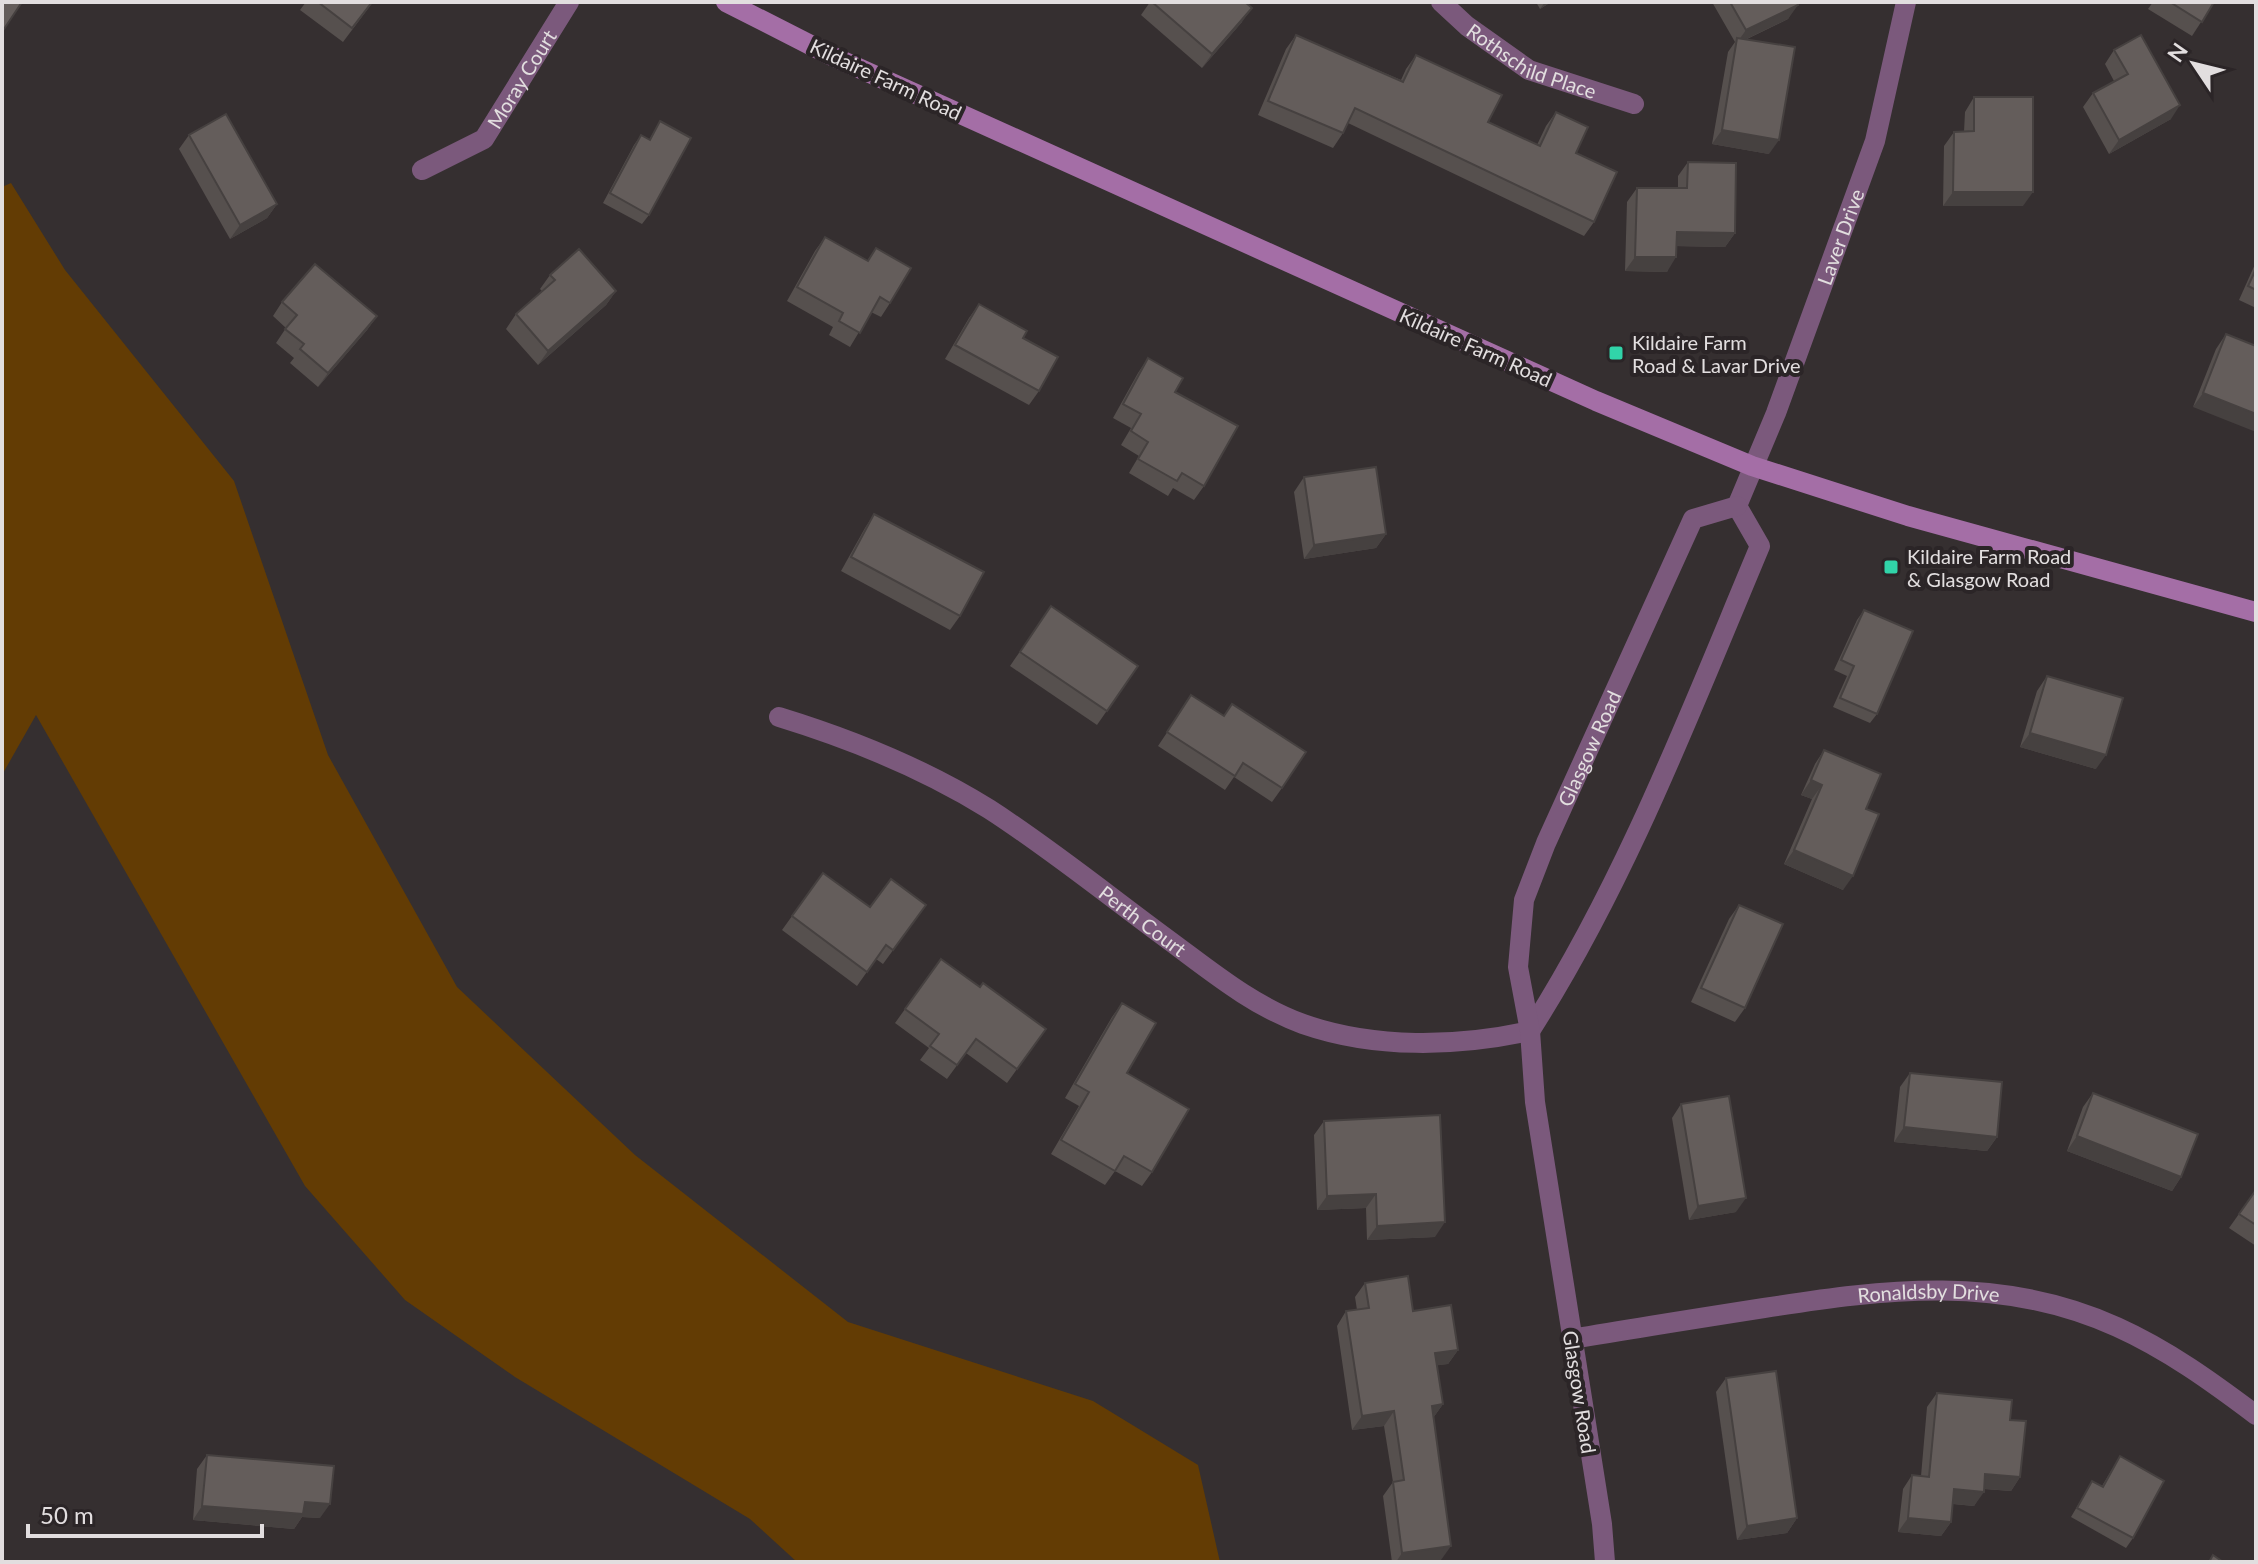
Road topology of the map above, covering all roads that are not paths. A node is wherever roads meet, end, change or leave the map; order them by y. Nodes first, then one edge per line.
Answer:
1 (569, 2) edge
2 (726, 2) edge
3 (1441, 2) edge
4 (1906, 2) edge
5 (1634, 104) dead end
6 (422, 170) dead end
7 (1752, 466) junction
8 (1737, 506) junction
9 (2256, 612) edge
10 (779, 717) dead end
11 (1530, 1031) junction
12 (1572, 1339) junction
13 (2256, 1415) edge
14 (1605, 1562) edge

1 - 6 street, Moray Court
2 - 7 main road, Kildaire Farm Road
3 - 5 street, Rothschild Place
4 - 7 street, Laver Drive
7 - 8 street
7 - 9 main road, Kildaire Farm Road
8 - 11 street
8 - 11 street, Glasgow Road
10 - 11 street, Perth Court
11 - 12 street, Glasgow Road
12 - 13 street, Ronaldsby Drive
12 - 14 street, Glasgow Road

